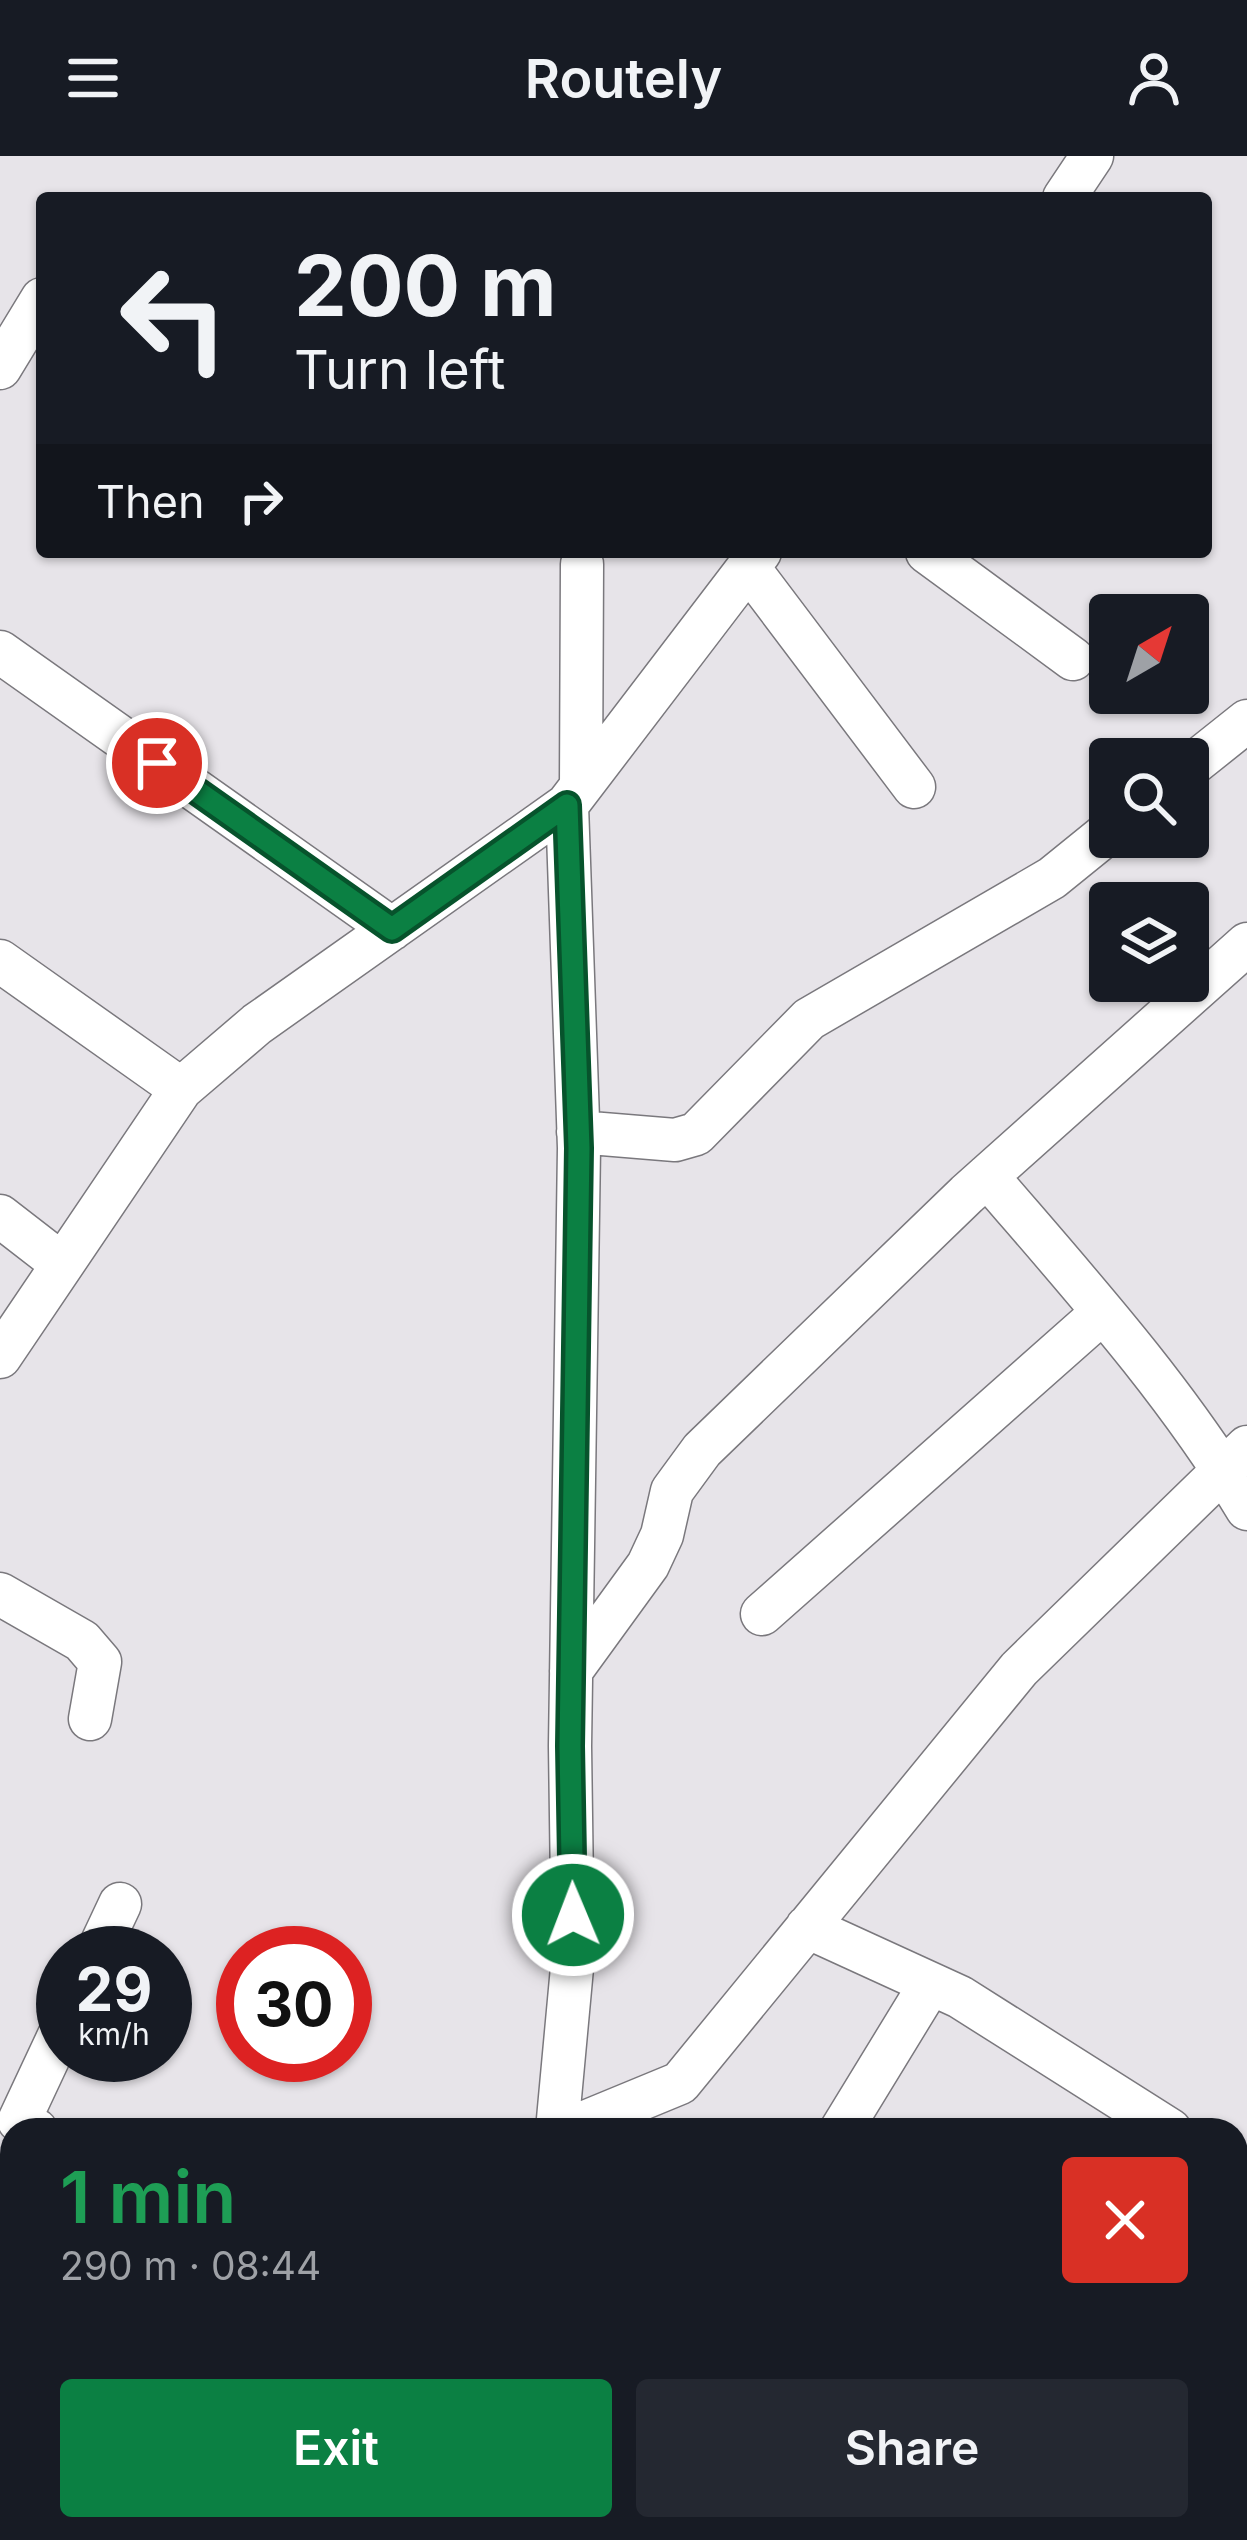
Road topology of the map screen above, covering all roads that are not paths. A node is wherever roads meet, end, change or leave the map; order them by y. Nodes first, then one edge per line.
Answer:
1 (1092, 156) edge
2 (1068, 192) edge
3 (36, 308) edge
4 (0, 368) edge
5 (935, 558) edge
6 (754, 560) edge
7 (582, 564) dead end
8 (0, 652) edge
9 (1073, 659) dead end
10 (1247, 721) edge
11 (1209, 751) edge
12 (914, 787) dead end
13 (574, 795) junction
14 (1089, 848) edge
15 (392, 929) junction
16 (1247, 944) edge
17 (0, 962) edge
18 (181, 1089) junction
19 (578, 1132) junction
20 (987, 1176) junction
21 (0, 1216) edge
22 (62, 1264) junction
23 (1103, 1312) junction
24 (0, 1357) edge
25 (1235, 1458) edge
26 (1247, 1509) edge
27 (0, 1594) edge
28 (761, 1614) dead end
29 (572, 1671) junction
30 (90, 1719) dead end
31 (120, 1904) dead end
32 (110, 1926) edge
33 (807, 1927) junction
34 (929, 1986) junction
35 (37, 2082) edge
36 (20, 2118) edge
37 (558, 2118) edge
38 (596, 2118) edge
39 (848, 2118) edge
40 (1151, 2118) edge

1 - 2 street
3 - 4 street
5 - 9 street
6 - 12 street
6 - 13 street
7 - 13 street
8 - 15 street
10 - 11 street
13 - 15 street
13 - 19 street
14 - 19 street
15 - 18 street
16 - 20 street
17 - 18 street
18 - 22 street
19 - 29 street
20 - 23 street
20 - 29 street
21 - 22 street
22 - 24 street
23 - 25 street
23 - 28 street
25 - 26 street
25 - 33 street
27 - 30 street
29 - 37 street
31 - 32 street
33 - 34 street
33 - 38 street
34 - 39 street
34 - 40 street
35 - 36 street

